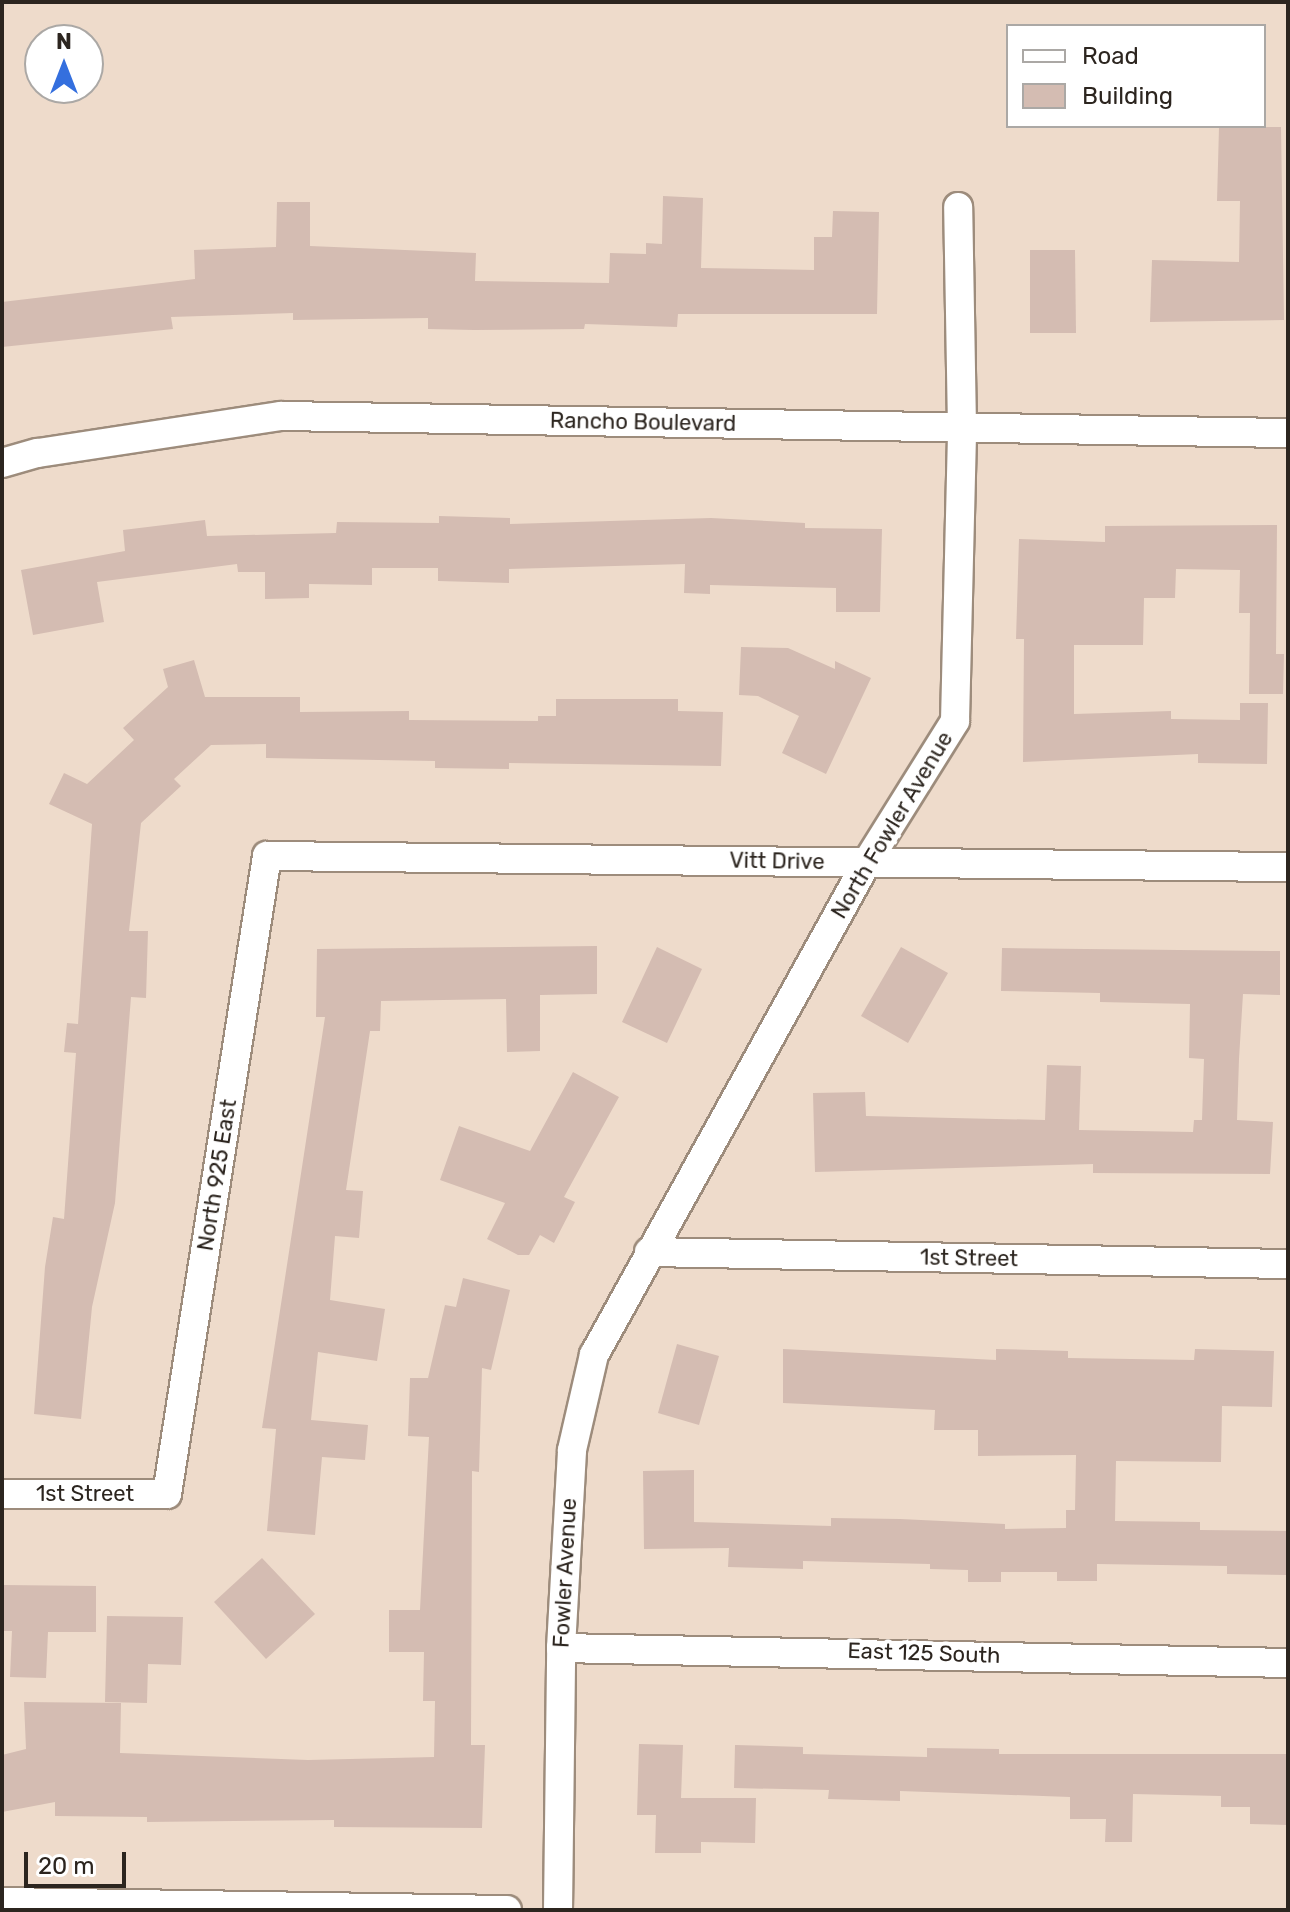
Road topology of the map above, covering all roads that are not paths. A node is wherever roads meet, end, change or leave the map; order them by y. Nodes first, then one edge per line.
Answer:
1 (958, 207) dead end
2 (962, 427) junction
3 (1288, 433) edge
4 (2, 463) edge
5 (267, 856) joint
6 (867, 862) junction
7 (1288, 867) edge
8 (649, 1252) junction
9 (1288, 1264) edge
10 (2, 1494) edge
11 (167, 1494) joint
12 (561, 1648) junction
13 (1288, 1663) edge
14 (2, 1902) edge
15 (507, 1910) edge
16 (558, 1910) edge

1 - 2 street, North Fowler Avenue
2 - 3 street, Rancho Boulevard
2 - 4 street, Rancho Boulevard
2 - 6 street, North Fowler Avenue
5 - 6 street, Vitt Drive
5 - 11 street, North 925 East
6 - 7 street, Vitt Drive
6 - 8 street, North Fowler Avenue
8 - 9 street, 1st Street
8 - 12 street, Fowler Avenue
10 - 11 street, 1st Street
12 - 13 street, East 125 South
12 - 16 street, Fowler Avenue
14 - 15 street

